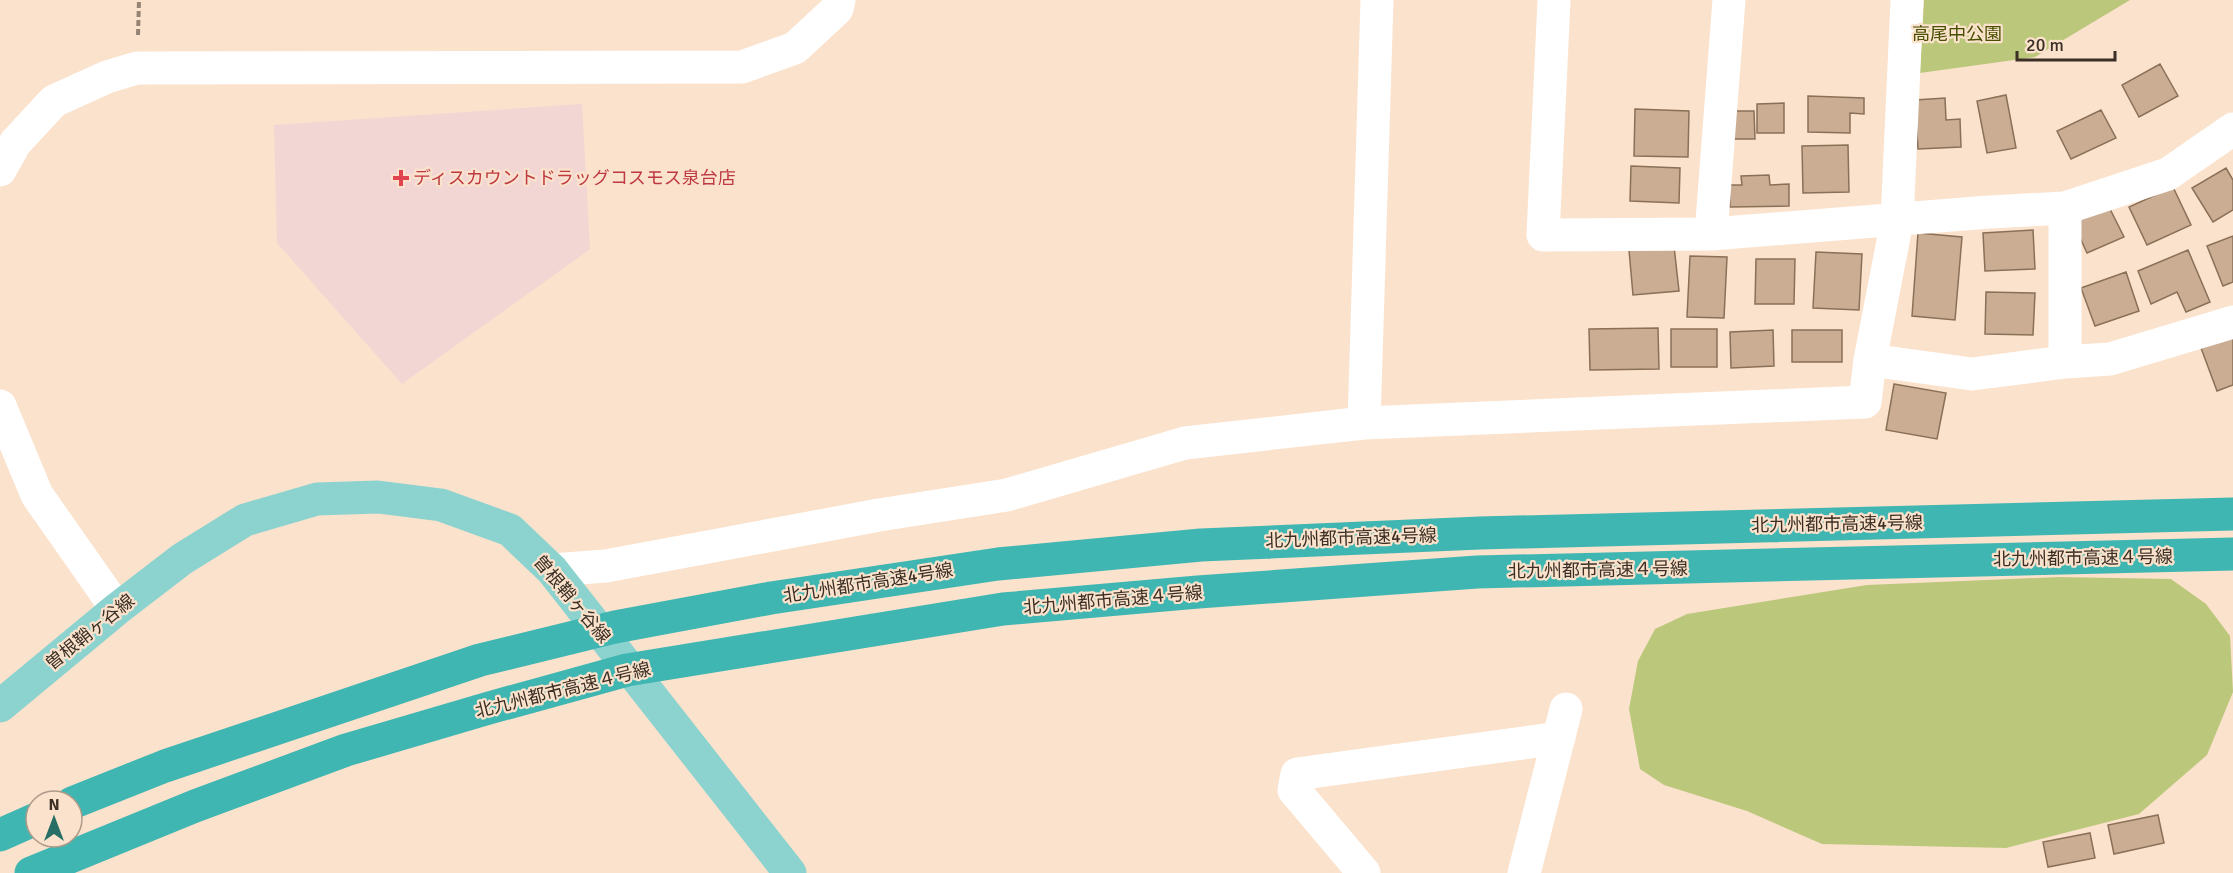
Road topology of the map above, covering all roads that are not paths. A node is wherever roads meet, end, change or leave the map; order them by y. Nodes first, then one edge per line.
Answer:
1 (840, 0) edge
2 (1377, 0) edge
3 (1554, 0) edge
4 (1729, 0) edge
5 (1907, 0) edge
6 (2233, 129) edge
7 (0, 170) edge
8 (2065, 208) junction
9 (1897, 221) junction
10 (1711, 234) junction
11 (2233, 322) edge
12 (1870, 360) junction
13 (2065, 362) junction
14 (0, 406) edge
15 (1364, 423) junction
16 (2233, 514) edge
17 (2233, 554) edge
18 (552, 570) junction
19 (117, 609) junction
20 (0, 706) edge
21 (84, 798) edge
22 (24, 824) edge
23 (0, 835) edge
24 (31, 873) edge
25 (790, 873) edge
26 (1364, 873) edge
27 (1524, 873) edge

1 - 7 street
2 - 15 street
3 - 10 street
4 - 10 street
5 - 9 street
6 - 8 street
8 - 9 street
8 - 13 street
9 - 10 street
9 - 12 street
11 - 13 street
12 - 13 street
12 - 15 street
14 - 19 street
15 - 18 street
16 - 21 highway, 北九州都市高速4号線
17 - 24 highway, 北九州都市高速４号線
18 - 19 main road, 曽根鞘ヶ谷線
18 - 25 main road, 曽根鞘ヶ谷線
19 - 20 main road, 曽根鞘ヶ谷線
22 - 23 highway
26 - 27 street

